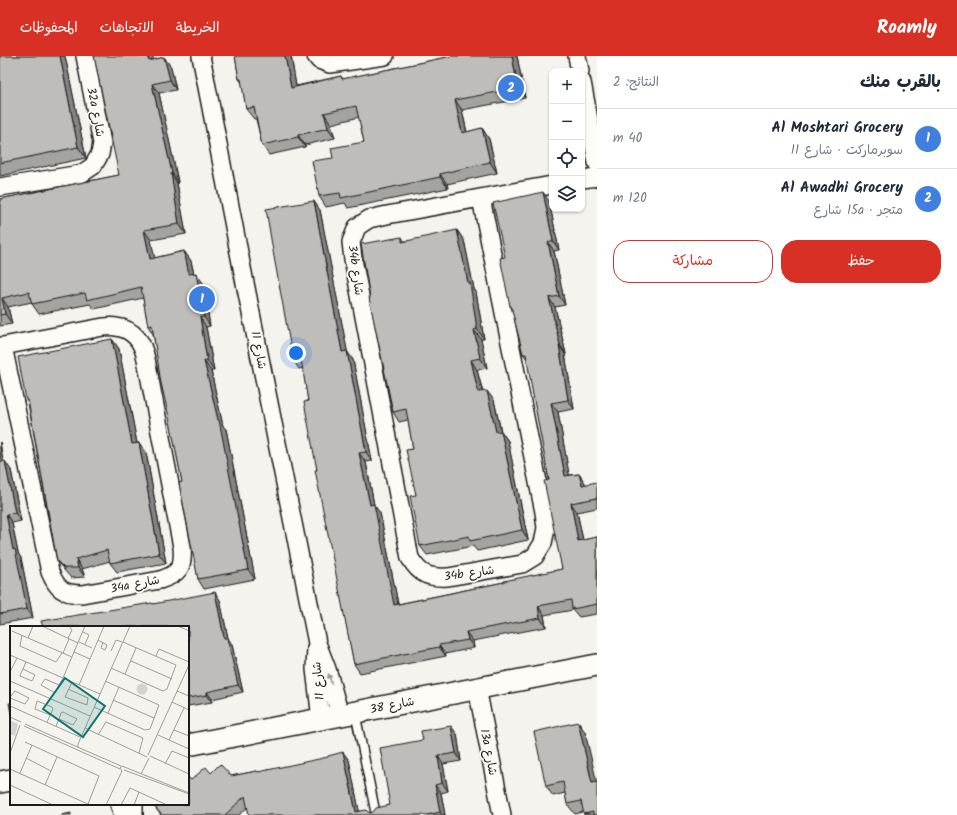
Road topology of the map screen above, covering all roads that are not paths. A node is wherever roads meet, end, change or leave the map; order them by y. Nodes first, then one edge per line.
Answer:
1 (85, 56) edge
2 (202, 56) edge
3 (316, 56) edge
4 (384, 56) edge
5 (577, 56) edge
6 (579, 68) edge
7 (585, 98) edge
8 (597, 163) edge
9 (597, 177) edge
10 (585, 179) edge
11 (549, 186) edge
12 (0, 187) edge
13 (481, 198) junction
14 (1, 346) edge
15 (597, 665) edge
16 (477, 688) junction
17 (339, 716) junction
18 (189, 745) edge
19 (10, 780) edge
20 (0, 782) edge
21 (119, 805) edge
22 (123, 815) edge
23 (376, 815) edge
24 (502, 815) edge

1 - 12 street, 32a شارع
2 - 17 street, شارع 11
3 - 4 street
5 - 6 street
7 - 8 street
9 - 10 street
11 - 13 street, 34b شارع
13 - 13 street, 34b شارع
14 - 14 street, 34a شارع
15 - 16 street, شارع 38
16 - 17 street, شارع 38
16 - 24 street, 13a شارع
17 - 18 street, شارع 38
17 - 23 lane
19 - 20 street
21 - 22 street

